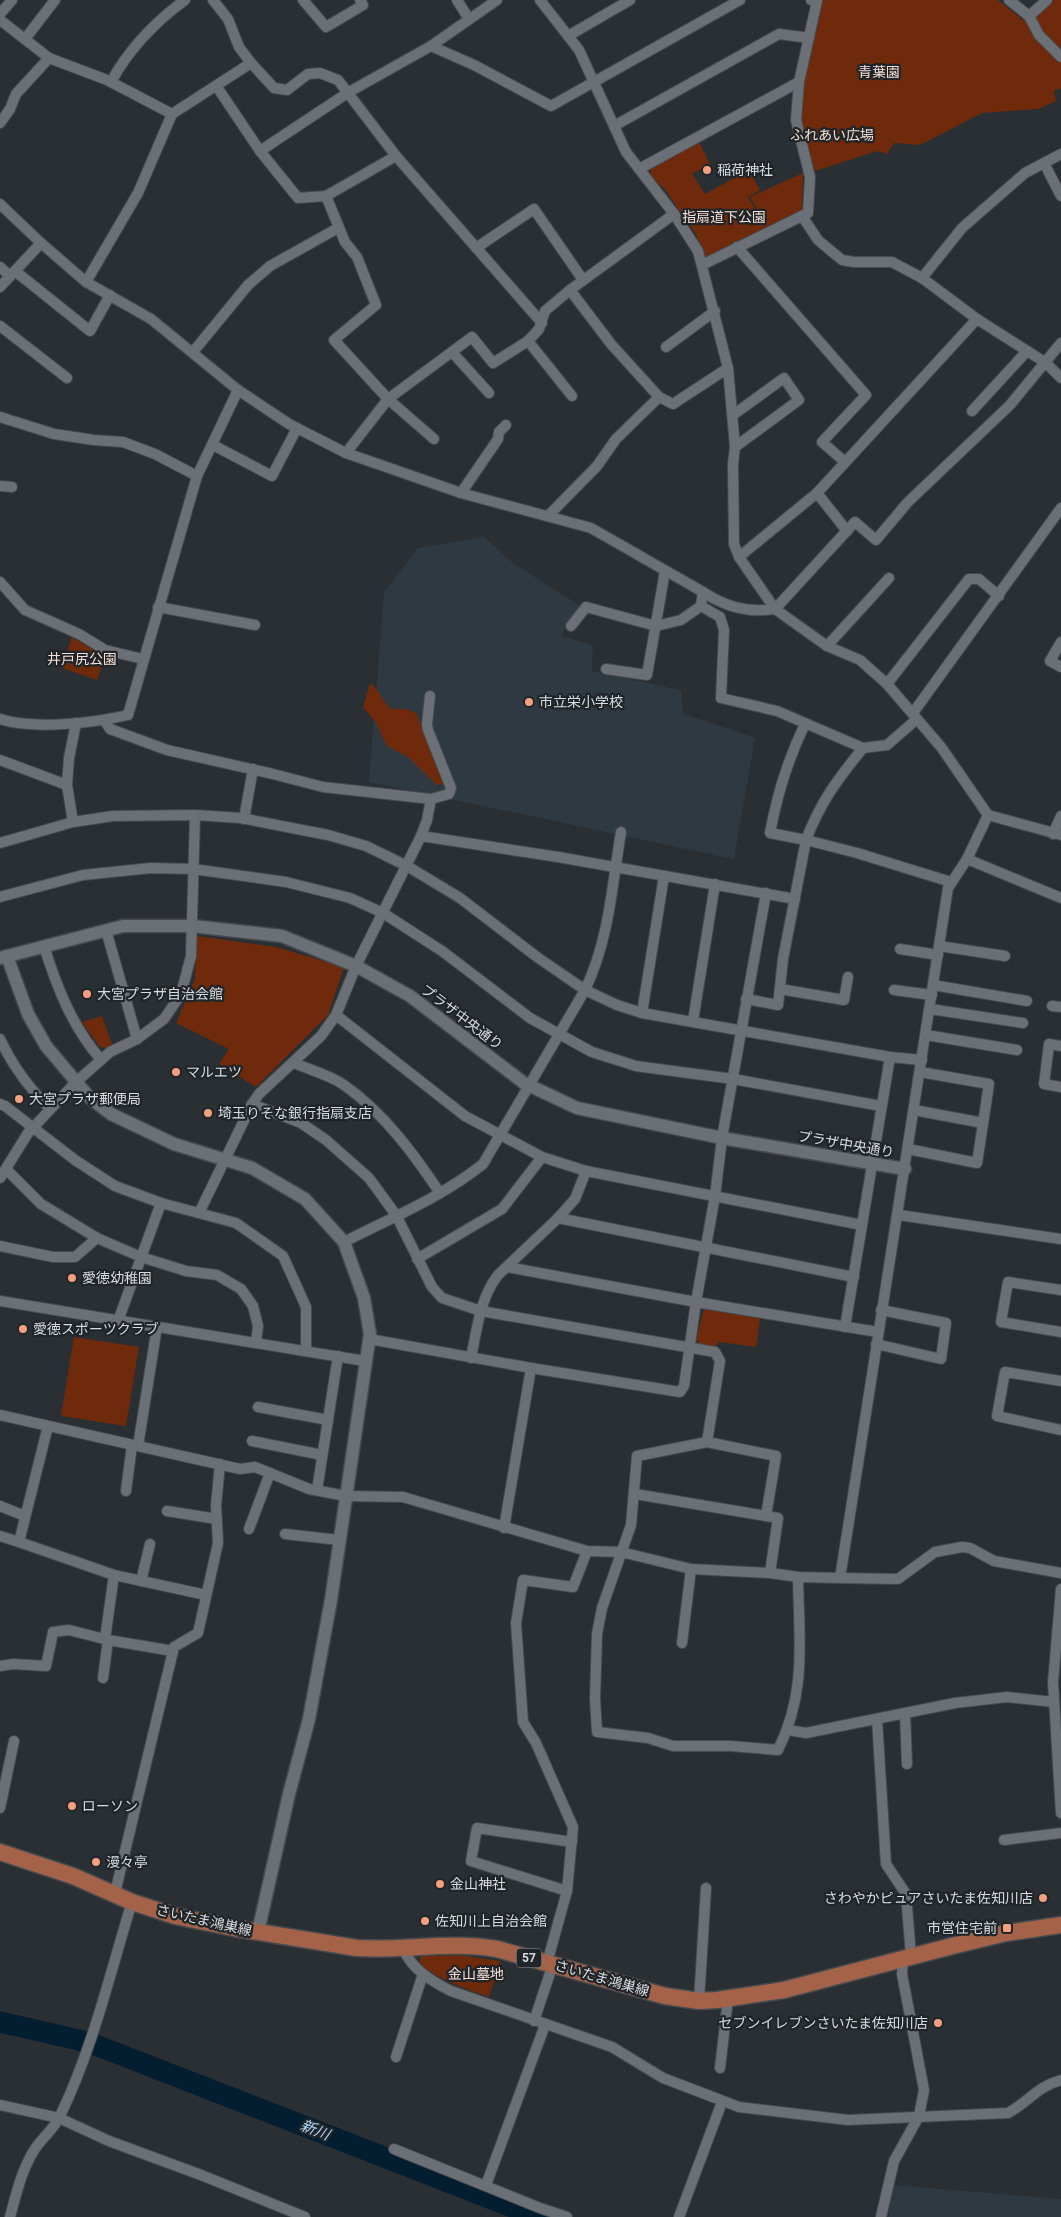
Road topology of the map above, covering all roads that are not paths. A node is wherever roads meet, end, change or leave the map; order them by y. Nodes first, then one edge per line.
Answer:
1 (12, 0) edge
2 (55, 0) edge
3 (184, 0) edge
4 (213, 0) edge
5 (303, 0) edge
6 (360, 0) edge
7 (456, 0) edge
8 (497, 0) edge
9 (540, 0) edge
10 (630, 0) edge
11 (740, 0) edge
12 (815, 0) edge
13 (1009, 0) edge
14 (1047, 0) edge
15 (0, 14) edge
16 (1029, 16) junction
17 (469, 19) junction
18 (0, 20) edge
19 (568, 36) junction
20 (809, 38) junction
21 (25, 39) junction
22 (431, 46) junction
23 (1061, 57) edge
24 (49, 58) junction
25 (251, 63) junction
26 (595, 81) junction
27 (111, 82) junction
28 (799, 82) junction
29 (217, 87) junction
30 (349, 92) junction
31 (172, 114) junction
32 (0, 123) edge
33 (614, 126) junction
34 (260, 151) junction
35 (1061, 154) edge
36 (396, 156) junction
37 (1044, 163) junction
38 (639, 169) junction
39 (326, 196) junction
40 (1061, 196) edge
41 (0, 204) edge
42 (674, 214) junction
43 (802, 216) junction
44 (338, 228) junction
45 (41, 244) junction
46 (737, 247) junction
47 (476, 248) junction
48 (702, 265) junction
49 (0, 267) edge
50 (13, 274) junction
51 (922, 278) junction
52 (583, 280) junction
53 (86, 282) junction
54 (0, 287) edge
55 (570, 290) junction
56 (110, 295) junction
57 (715, 311) junction
58 (976, 319) junction
59 (542, 323) junction
60 (0, 326) edge
61 (528, 341) junction
62 (1061, 343) edge
63 (666, 347) dead end
64 (1028, 351) junction
65 (193, 352) junction
66 (452, 352) junction
67 (1046, 363) junction
68 (728, 368) junction
69 (67, 378) dead end
70 (1061, 378) edge
71 (238, 390) junction
72 (489, 393) dead end
73 (572, 396) dead end
74 (659, 397) junction
75 (388, 399) junction
76 (972, 411) dead end
77 (732, 415) junction
78 (0, 417) edge
79 (506, 425) dead end
80 (297, 428) junction
81 (434, 439) dead end
82 (213, 445) junction
83 (735, 447) junction
84 (346, 453) junction
85 (845, 462) junction
86 (197, 476) junction
87 (0, 486) edge
88 (12, 487) dead end
89 (461, 493) junction
90 (817, 493) junction
91 (1061, 508) edge
92 (549, 515) junction
93 (847, 531) junction
94 (739, 557) junction
95 (665, 571) junction
96 (889, 578) dead end
97 (0, 582) edge
98 (703, 592) junction
99 (999, 596) junction
100 (702, 606) junction
101 (158, 607) junction
102 (774, 609) junction
103 (255, 625) dead end
104 (571, 626) dead end
105 (656, 626) junction
106 (1061, 642) edge
107 (827, 646) junction
108 (143, 659) junction
109 (1061, 667) edge
110 (606, 669) dead end
111 (887, 684) junction
112 (430, 696) dead end
113 (915, 716) junction
114 (0, 719) edge
115 (104, 720) junction
116 (76, 722) junction
117 (805, 724) junction
118 (863, 748) junction
119 (0, 760) edge
120 (253, 769) junction
121 (67, 785) junction
122 (431, 799) junction
123 (195, 815) junction
124 (988, 815) junction
125 (1061, 816) edge
126 (244, 819) junction
127 (73, 822) junction
128 (621, 832) dead end
129 (1057, 835) edge
130 (421, 836) junction
131 (806, 840) junction
132 (0, 843) edge
133 (967, 859) junction
134 (407, 866) junction
135 (615, 867) junction
136 (193, 869) junction
137 (664, 876) junction
138 (951, 882) junction
139 (715, 884) junction
140 (766, 892) junction
141 (0, 897) edge
142 (795, 898) junction
143 (1061, 898) edge
144 (383, 913) junction
145 (192, 926) junction
146 (106, 930) junction
147 (44, 946) junction
148 (900, 949) dead end
149 (939, 951) junction
150 (1004, 956) dead end
151 (3, 957) edge
152 (356, 966) junction
153 (848, 977) dead end
154 (780, 989) junction
155 (585, 990) junction
156 (894, 990) dead end
157 (933, 990) junction
158 (746, 999) junction
159 (1027, 1001) dead end
160 (930, 1009) junction
161 (642, 1013) junction
162 (336, 1015) junction
163 (693, 1021) junction
164 (1023, 1023) dead end
165 (742, 1031) junction
166 (560, 1034) junction
167 (926, 1035) junction
168 (0, 1039) edge
169 (137, 1039) junction
170 (1061, 1046) edge
171 (1017, 1050) dead end
172 (890, 1057) junction
173 (101, 1060) junction
174 (922, 1060) junction
175 (294, 1064) junction
176 (920, 1072) junction
177 (732, 1079) junction
178 (76, 1082) junction
179 (529, 1085) junction
180 (1061, 1087) edge
181 (0, 1104) edge
182 (252, 1104) junction
183 (881, 1106) junction
184 (50, 1109) junction
185 (914, 1110) junction
186 (983, 1123) junction
187 (34, 1127) junction
188 (501, 1136) junction
189 (722, 1138) junction
190 (908, 1150) junction
191 (542, 1157) junction
192 (225, 1160) junction
193 (873, 1165) junction
194 (905, 1170) junction
195 (586, 1171) junction
196 (3, 1173) edge
197 (440, 1193) junction
198 (715, 1196) junction
199 (161, 1203) junction
200 (199, 1213) junction
201 (396, 1215) junction
202 (898, 1215) junction
203 (558, 1218) junction
204 (862, 1225) junction
205 (97, 1238) junction
206 (1061, 1239) edge
207 (344, 1242) junction
208 (0, 1246) edge
209 (706, 1247) junction
210 (141, 1258) junction
211 (417, 1259) junction
212 (508, 1267) junction
213 (854, 1277) junction
214 (1061, 1290) edge
215 (0, 1302) edge
216 (696, 1302) junction
217 (881, 1310) junction
218 (481, 1311) junction
219 (118, 1321) junction
220 (157, 1327) junction
221 (845, 1327) junction
222 (878, 1332) junction
223 (1061, 1332) edge
224 (369, 1339) junction
225 (256, 1343) junction
226 (876, 1344) junction
227 (690, 1348) junction
228 (306, 1351) junction
229 (338, 1356) junction
230 (471, 1358) junction
231 (365, 1361) junction
232 (531, 1368) junction
233 (1061, 1381) edge
234 (258, 1407) dead end
235 (0, 1415) edge
236 (328, 1420) junction
237 (48, 1426) junction
238 (1061, 1430) edge
239 (252, 1441) dead end
240 (707, 1442) junction
241 (135, 1446) junction
242 (322, 1456) junction
243 (220, 1464) junction
244 (270, 1473) junction
245 (126, 1490) dead end
246 (316, 1490) junction
247 (635, 1494) junction
248 (346, 1496) junction
249 (0, 1506) edge
250 (167, 1511) dead end
251 (25, 1516) junction
252 (766, 1516) junction
253 (217, 1519) junction
254 (504, 1528) junction
255 (248, 1529) dead end
256 (285, 1534) dead end
257 (0, 1536) edge
258 (339, 1540) junction
259 (19, 1542) junction
260 (150, 1544) dead end
261 (587, 1551) junction
262 (621, 1552) junction
263 (691, 1569) junction
264 (770, 1573) junction
265 (1061, 1573) edge
266 (114, 1575) junction
267 (798, 1577) junction
268 (840, 1578) junction
269 (141, 1581) junction
270 (1061, 1589) edge
271 (206, 1595) junction
272 (1060, 1606) edge
273 (107, 1640) junction
274 (682, 1644) dead end
275 (173, 1650) junction
276 (0, 1666) edge
277 (103, 1678) dead end
278 (1054, 1702) junction
279 (905, 1713) junction
280 (877, 1719) junction
281 (788, 1730) junction
282 (14, 1741) dead end
283 (907, 1764) dead end
284 (0, 1808) edge
285 (1061, 1813) edge
286 (1061, 1833) edge
287 (1004, 1840) dead end
288 (572, 1842) junction
289 (0, 1852) edge
290 (706, 1888) dead end
291 (567, 1890) junction
292 (114, 1893) junction
293 (132, 1902) junction
294 (1061, 1925) edge
295 (258, 1932) junction
296 (404, 1949) junction
297 (907, 1957) junction
298 (550, 1964) junction
299 (423, 1974) junction
300 (728, 1999) junction
301 (699, 2001) junction
302 (534, 2021) junction
303 (545, 2025) junction
304 (396, 2057) dead end
305 (720, 2068) dead end
306 (1061, 2080) edge
307 (722, 2102) junction
308 (0, 2105) edge
309 (919, 2116) junction
310 (60, 2118) junction
311 (394, 2149) dead end
312 (486, 2185) junction
313 (11, 2216) edge
314 (305, 2217) edge
315 (567, 2217) edge
316 (679, 2217) edge
317 (881, 2217) edge

1 - 15 street
2 - 21 street
3 - 27 street
4 - 25 street
5 - 6 street
7 - 17 street
8 - 17 street
9 - 19 street
10 - 19 street
11 - 26 street
12 - 20 street
13 - 16 street
14 - 16 street
16 - 23 street
17 - 22 street
18 - 21 street
19 - 26 street
20 - 28 street
20 - 33 street
21 - 24 street
22 - 26 street
22 - 30 street
24 - 27 street
24 - 32 street
25 - 29 street
25 - 30 street
26 - 33 street
27 - 31 street
28 - 38 street
28 - 43 street
29 - 31 street
29 - 34 street
30 - 34 street
30 - 36 street
31 - 53 street
33 - 38 street
34 - 39 street
35 - 37 street
36 - 39 street
36 - 47 street
37 - 40 street
37 - 51 street
38 - 42 street
39 - 44 street
41 - 45 street
42 - 48 street
42 - 52 street
43 - 46 street
43 - 51 street
44 - 65 street
44 - 75 street
45 - 50 street
45 - 53 street
46 - 48 street
46 - 85 street
47 - 52 street
47 - 59 street
48 - 57 street
49 - 50 street
50 - 54 street
50 - 56 street
51 - 58 street
52 - 55 street
53 - 56 street
55 - 59 street
55 - 74 street
56 - 65 street
57 - 63 street
57 - 68 street
58 - 64 street
58 - 85 street
59 - 61 street
60 - 69 street
61 - 66 street
61 - 73 street
62 - 67 street
64 - 67 street
64 - 76 street
65 - 71 street
66 - 72 street
66 - 75 street
67 - 70 street
67 - 93 street
68 - 74 street
68 - 77 street
71 - 80 street
71 - 82 street
74 - 92 street
75 - 81 street
75 - 84 street
77 - 83 street
77 - 83 street
78 - 86 street
79 - 89 street
80 - 82 street
80 - 84 street
82 - 86 street
83 - 94 street
84 - 89 street
85 - 90 street
86 - 101 street
87 - 88 street
89 - 92 street
90 - 93 street
90 - 94 street
91 - 99 street
92 - 95 street
93 - 102 street
94 - 102 street
95 - 98 street
95 - 105 street
96 - 107 street
97 - 108 street
98 - 100 street
98 - 102 street
99 - 111 street
99 - 113 street
100 - 105 street
100 - 117 street
101 - 103 street
101 - 108 street
102 - 107 street
104 - 105 street
105 - 110 street
106 - 109 street
107 - 111 street
108 - 115 street
111 - 113 street
112 - 122 street
113 - 118 street
113 - 124 street
114 - 116 street
115 - 116 street
115 - 120 street
116 - 121 street
117 - 118 street
117 - 131 street
118 - 131 street
119 - 121 street
120 - 122 street
120 - 126 street
121 - 127 street
122 - 130 street
123 - 126 street
123 - 127 street
123 - 136 street
124 - 129 street
124 - 133 street
125 - 129 street
126 - 134 street
127 - 132 street
128 - 135 street
130 - 134 street
130 - 135 street
131 - 138 street
131 - 142 street
133 - 138 street
133 - 143 street
134 - 144 street
134 - 155 street
135 - 137 street
135 - 155 street
136 - 141 street
136 - 144 street
136 - 145 street
137 - 139 street
137 - 161 street
138 - 149 street
139 - 140 street
139 - 163 street
140 - 142 street
140 - 158 street
142 - 154 street
144 - 152 street
144 - 166 street
145 - 146 street, プラザ中央通り
145 - 152 street, プラザ中央通り
145 - 169 street
146 - 147 street, プラザ中央通り
146 - 169 street
147 - 151 street, プラザ中央通り
147 - 173 street
148 - 149 street
149 - 150 street
149 - 157 street
151 - 178 street
152 - 162 street
152 - 179 street, プラザ中央通り
153 - 154 street
154 - 158 street
155 - 161 street
155 - 166 street
156 - 157 street
157 - 159 street
157 - 160 street
158 - 165 street
160 - 164 street
160 - 167 street
161 - 163 street
162 - 175 street
162 - 188 street
163 - 165 street
165 - 172 street
165 - 177 street
166 - 177 street
166 - 179 street
167 - 171 street
167 - 174 street
168 - 184 street
169 - 173 street
170 - 180 street
172 - 174 street
172 - 183 street
173 - 178 street
174 - 176 street
175 - 182 street
175 - 197 street
176 - 185 street
176 - 186 street
177 - 183 street
177 - 189 street
178 - 184 street
178 - 192 street
179 - 188 street
179 - 189 street, プラザ中央通り
181 - 187 street
182 - 192 street
182 - 201 street
183 - 193 street
184 - 187 street
185 - 186 street
185 - 190 street
186 - 190 street
187 - 196 street
187 - 199 street
188 - 191 street
188 - 197 street
189 - 193 street, プラザ中央通り
189 - 198 street
190 - 194 street
191 - 195 street
191 - 211 street
192 - 200 street
192 - 207 street
193 - 194 street, プラザ中央通り
193 - 204 street
194 - 202 street
195 - 198 street
195 - 203 street
196 - 205 street
197 - 201 street
198 - 204 street
198 - 209 street
199 - 200 street
199 - 210 street
200 - 228 street
201 - 207 street
201 - 211 street
202 - 206 street
202 - 217 street
203 - 209 street
203 - 212 street
204 - 213 street
205 - 208 street
205 - 210 street
207 - 224 street
209 - 213 street
209 - 216 street
210 - 219 street
210 - 225 street
211 - 218 street
212 - 216 street
212 - 218 street
213 - 221 street
214 - 223 street
215 - 219 street
216 - 221 street
216 - 227 street
217 - 222 street
217 - 226 street
218 - 227 street
218 - 230 street
219 - 220 street
220 - 225 street
220 - 241 street
221 - 222 street
222 - 226 street
224 - 230 street
224 - 231 street
225 - 228 street
226 - 268 street
227 - 232 street
227 - 240 street
228 - 229 street
229 - 231 street
229 - 236 street
230 - 232 street
231 - 248 street
232 - 254 street
233 - 238 street
234 - 236 street
235 - 237 street
236 - 242 street
237 - 241 street
237 - 251 street
239 - 242 street
240 - 247 street
240 - 252 street
241 - 243 street
241 - 245 street
242 - 246 street
243 - 244 street
243 - 253 street
244 - 246 street
244 - 255 street
246 - 248 street
247 - 252 street
247 - 262 street
248 - 254 street
248 - 258 street
249 - 251 street
250 - 253 street
251 - 259 street
252 - 264 street
253 - 271 street
254 - 261 street
256 - 258 street
257 - 259 street
258 - 295 street
259 - 266 street
260 - 269 street
261 - 262 street
261 - 288 street
262 - 263 street
262 - 281 street
263 - 264 street
263 - 274 street
264 - 267 street
265 - 268 street
266 - 269 street
266 - 273 street
267 - 268 street
267 - 281 street
269 - 271 street
270 - 272 street
271 - 275 street
272 - 278 street
273 - 275 street
273 - 276 street
273 - 277 street
275 - 292 street
278 - 279 street
278 - 285 street
279 - 280 street
279 - 283 street
280 - 281 street
280 - 297 street
282 - 284 street
286 - 287 street
288 - 291 street
288 - 291 street
289 - 292 main road, さいたま鴻巣線 / 57
290 - 301 street
291 - 298 street
292 - 293 main road, さいたま鴻巣線 / 57
293 - 295 main road, さいたま鴻巣線 / 57
293 - 310 street
294 - 297 main road, さいたま鴻巣線 / 57
295 - 296 main road, さいたま鴻巣線 / 57
296 - 298 main road, さいたま鴻巣線 / 57
296 - 299 street
297 - 300 main road, さいたま鴻巣線 / 57
297 - 309 street
298 - 301 main road, さいたま鴻巣線 / 57
298 - 302 street
299 - 302 street
299 - 304 street
300 - 301 main road, さいたま鴻巣線 / 57
300 - 305 street
302 - 303 street
303 - 307 street
303 - 312 street
306 - 309 street
307 - 309 street
307 - 316 street
308 - 310 street
309 - 317 street
310 - 313 street
310 - 314 street
311 - 312 street
312 - 315 street

